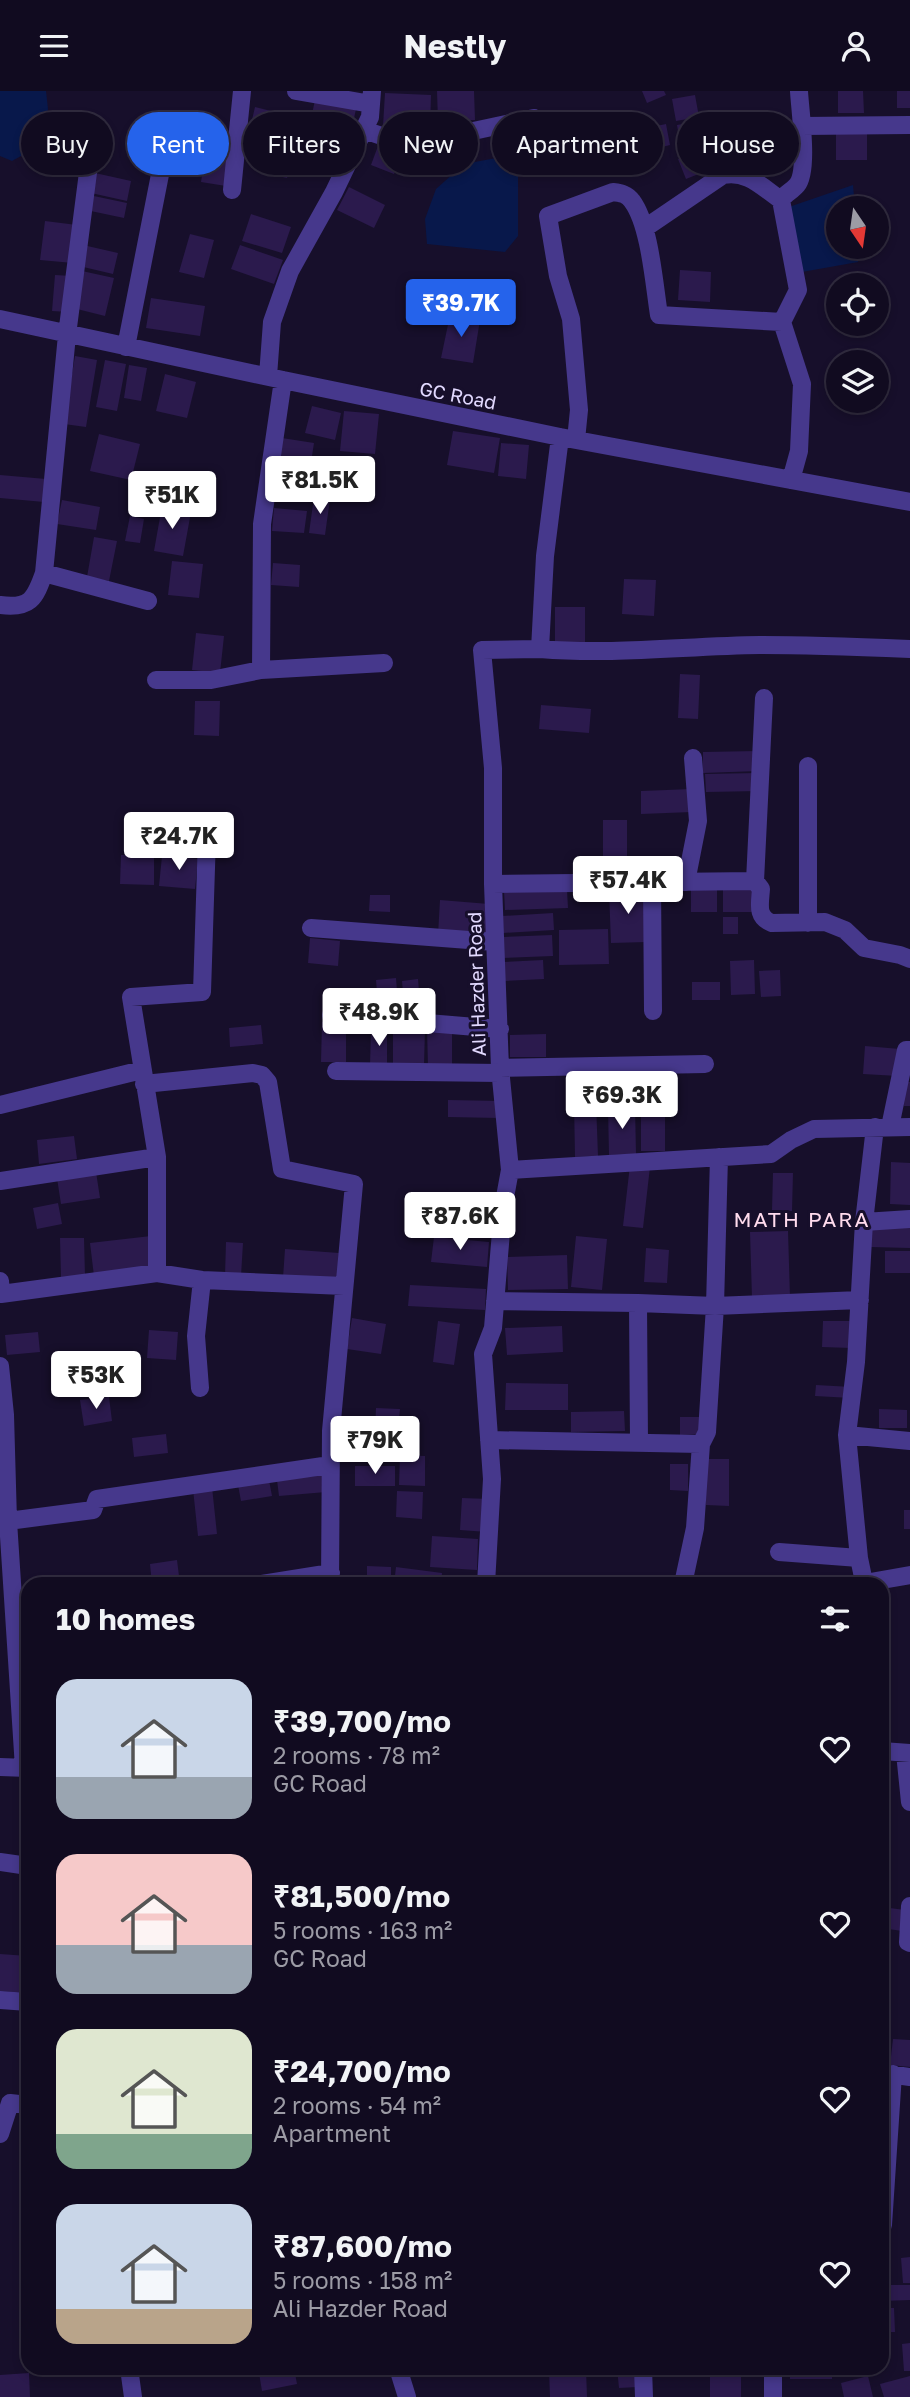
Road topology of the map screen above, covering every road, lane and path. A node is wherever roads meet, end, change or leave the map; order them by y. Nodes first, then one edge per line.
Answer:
1 (242, 91) edge
2 (296, 91) edge
3 (799, 91) edge
4 (372, 98) edge
5 (910, 125) edge
6 (492, 127) edge
7 (801, 127) junction
8 (365, 128) edge
9 (365, 130) edge
10 (88, 175) edge
11 (160, 175) edge
12 (342, 175) edge
13 (232, 190) dead end
14 (781, 200) junction
15 (645, 228) junction
16 (0, 319) edge
17 (782, 322) junction
18 (67, 335) junction
19 (126, 347) junction
20 (276, 378) junction
21 (568, 438) junction
22 (791, 480) junction
23 (910, 502) edge
24 (44, 573) junction
25 (148, 601) dead end
26 (0, 605) edge
27 (540, 649) junction
28 (910, 649) edge
29 (384, 663) dead end
30 (261, 670) junction
31 (156, 680) dead end
32 (764, 698) dead end
33 (693, 758) dead end
34 (808, 765) dead end
35 (207, 837) dead end
36 (755, 881) junction
37 (686, 882) junction
38 (652, 883) junction
39 (493, 884) junction
40 (808, 923) junction
41 (311, 928) dead end
42 (495, 942) junction
43 (910, 959) edge
44 (653, 1011) dead end
45 (331, 1015) dead end
46 (500, 1029) junction
47 (910, 1050) edge
48 (705, 1064) dead end
49 (335, 1070) dead end
50 (500, 1070) junction
51 (143, 1077) junction
52 (0, 1105) edge
53 (882, 1127) junction
54 (910, 1127) edge
55 (157, 1157) junction
56 (719, 1157) junction
57 (510, 1170) junction
58 (0, 1181) edge
59 (910, 1219) edge
60 (864, 1221) junction
61 (158, 1273) junction
62 (202, 1280) junction
63 (0, 1282) edge
64 (344, 1286) junction
65 (1, 1294) edge
66 (860, 1300) junction
67 (495, 1301) junction
68 (638, 1303) junction
69 (0, 1306) edge
70 (715, 1306) junction
71 (0, 1366) edge
72 (200, 1388) dead end
73 (847, 1435) junction
74 (489, 1440) junction
75 (910, 1441) edge
76 (639, 1443) junction
77 (701, 1444) junction
78 (330, 1465) junction
79 (3, 1472) edge
80 (8, 1521) junction
81 (779, 1552) dead end
82 (859, 1558) junction
83 (5, 1566) edge
84 (910, 1575) edge
85 (331, 1577) edge
86 (486, 1577) edge
87 (684, 1577) edge
88 (861, 1577) edge
89 (889, 1578) edge
90 (21, 1692) edge
91 (889, 1752) edge
92 (908, 1753) edge
93 (0, 1767) edge
94 (21, 1768) edge
95 (910, 1802) edge
96 (0, 1862) edge
97 (21, 1865) edge
98 (910, 1906) edge
99 (910, 1943) edge
100 (0, 2000) edge
101 (21, 2002) edge
102 (895, 2075) edge
103 (21, 2104) edge
104 (0, 2134) edge
105 (889, 2150) edge
106 (130, 2375) edge
107 (400, 2375) edge
108 (643, 2375) edge
109 (772, 2375) edge
110 (133, 2397) edge
111 (407, 2397) edge
112 (644, 2397) edge
113 (774, 2397) edge

1 - 13 street
2 - 4 street
3 - 7 street
4 - 8 street
5 - 7 street
6 - 9 street
7 - 14 street
10 - 18 street
11 - 19 street
12 - 20 street
14 - 15 street
14 - 17 street
15 - 17 street
15 - 21 street
16 - 18 street, GC Road
17 - 22 street
18 - 19 street, GC Road
18 - 24 street
19 - 20 street, GC Road
20 - 21 street, GC Road
20 - 30 street
21 - 22 street, GC Road
21 - 27 street
22 - 23 street, GC Road
24 - 25 street
24 - 26 street
27 - 28 street
27 - 39 street, Ali Hazder Road
29 - 30 street
30 - 31 street
32 - 36 street
33 - 37 street
34 - 40 street
35 - 51 street
36 - 37 street
36 - 40 street
37 - 38 street
38 - 39 street
38 - 44 street
39 - 42 street, Ali Hazder Road
40 - 43 street
41 - 42 street
42 - 46 street, Ali Hazder Road
45 - 46 street
46 - 50 street, Ali Hazder Road
47 - 53 street
48 - 50 street
49 - 50 street
50 - 57 street, Ali Hazder Road
51 - 52 street
51 - 55 street
51 - 64 street
53 - 54 street
53 - 56 street
53 - 60 street
55 - 58 street
55 - 61 street
56 - 57 street
56 - 70 street
57 - 67 street, Ali Hazder Road
59 - 60 street
60 - 66 street
61 - 62 street
61 - 65 street
62 - 64 street
62 - 72 street
63 - 65 street
64 - 78 street
65 - 69 street
66 - 70 street
66 - 73 street
67 - 68 street
67 - 74 street, Ali Hazder Road
68 - 70 street
68 - 76 street
70 - 77 street
71 - 79 street
73 - 75 street
73 - 82 street
74 - 76 street
74 - 86 street, Ali Hazder Road
76 - 77 street
77 - 87 street
78 - 80 street
78 - 85 street
79 - 80 street
80 - 83 street
81 - 82 street
82 - 88 street
83 - 90 street
84 - 89 street
91 - 92 street
92 - 95 street
93 - 94 street
96 - 97 street
98 - 99 street
100 - 101 street
102 - 105 street
103 - 104 street
106 - 110 street
107 - 111 street
108 - 112 street
109 - 113 street

